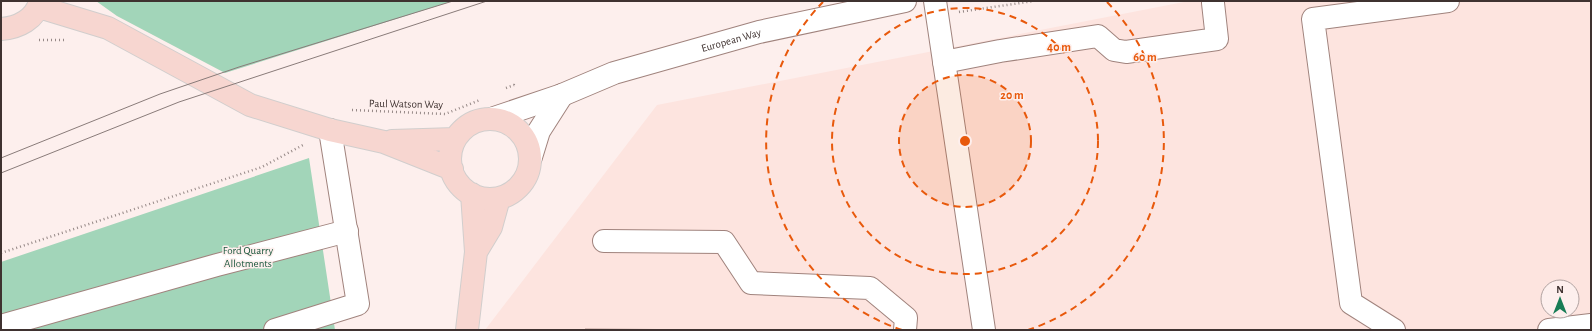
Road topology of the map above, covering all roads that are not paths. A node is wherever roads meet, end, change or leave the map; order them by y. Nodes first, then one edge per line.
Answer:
1 (906, 1) edge
2 (1448, 1) edge
3 (1213, 3) dead end
4 (39, 4) edge
5 (936, 8) edge
6 (1, 29) edge
7 (944, 62) junction
8 (562, 95) junction
9 (494, 118) junction
10 (330, 130) junction
11 (455, 139) junction
12 (384, 142) junction
13 (531, 157) junction
14 (452, 169) junction
15 (472, 194) junction
16 (500, 198) junction
17 (347, 231) junction
18 (604, 241) dead end
19 (476, 252) junction
20 (1591, 324) edge
21 (1, 326) edge
22 (275, 330) edge
23 (467, 330) edge
24 (905, 330) edge
25 (984, 330) edge
26 (1394, 330) edge
27 (1549, 330) edge

1 - 8 street, European Way
2 - 26 street
3 - 7 street
4 - 6 main road
4 - 10 main road
5 - 7 street
7 - 25 street
8 - 9 street, European Way
8 - 13 street
9 - 11 main road
9 - 13 main road
10 - 12 main road
10 - 17 street
11 - 12 main road
11 - 14 main road
12 - 14 main road
13 - 16 main road
14 - 15 main road
15 - 16 main road
15 - 19 main road
16 - 19 main road
17 - 21 street
17 - 22 street
18 - 24 street
19 - 23 main road
20 - 27 street

